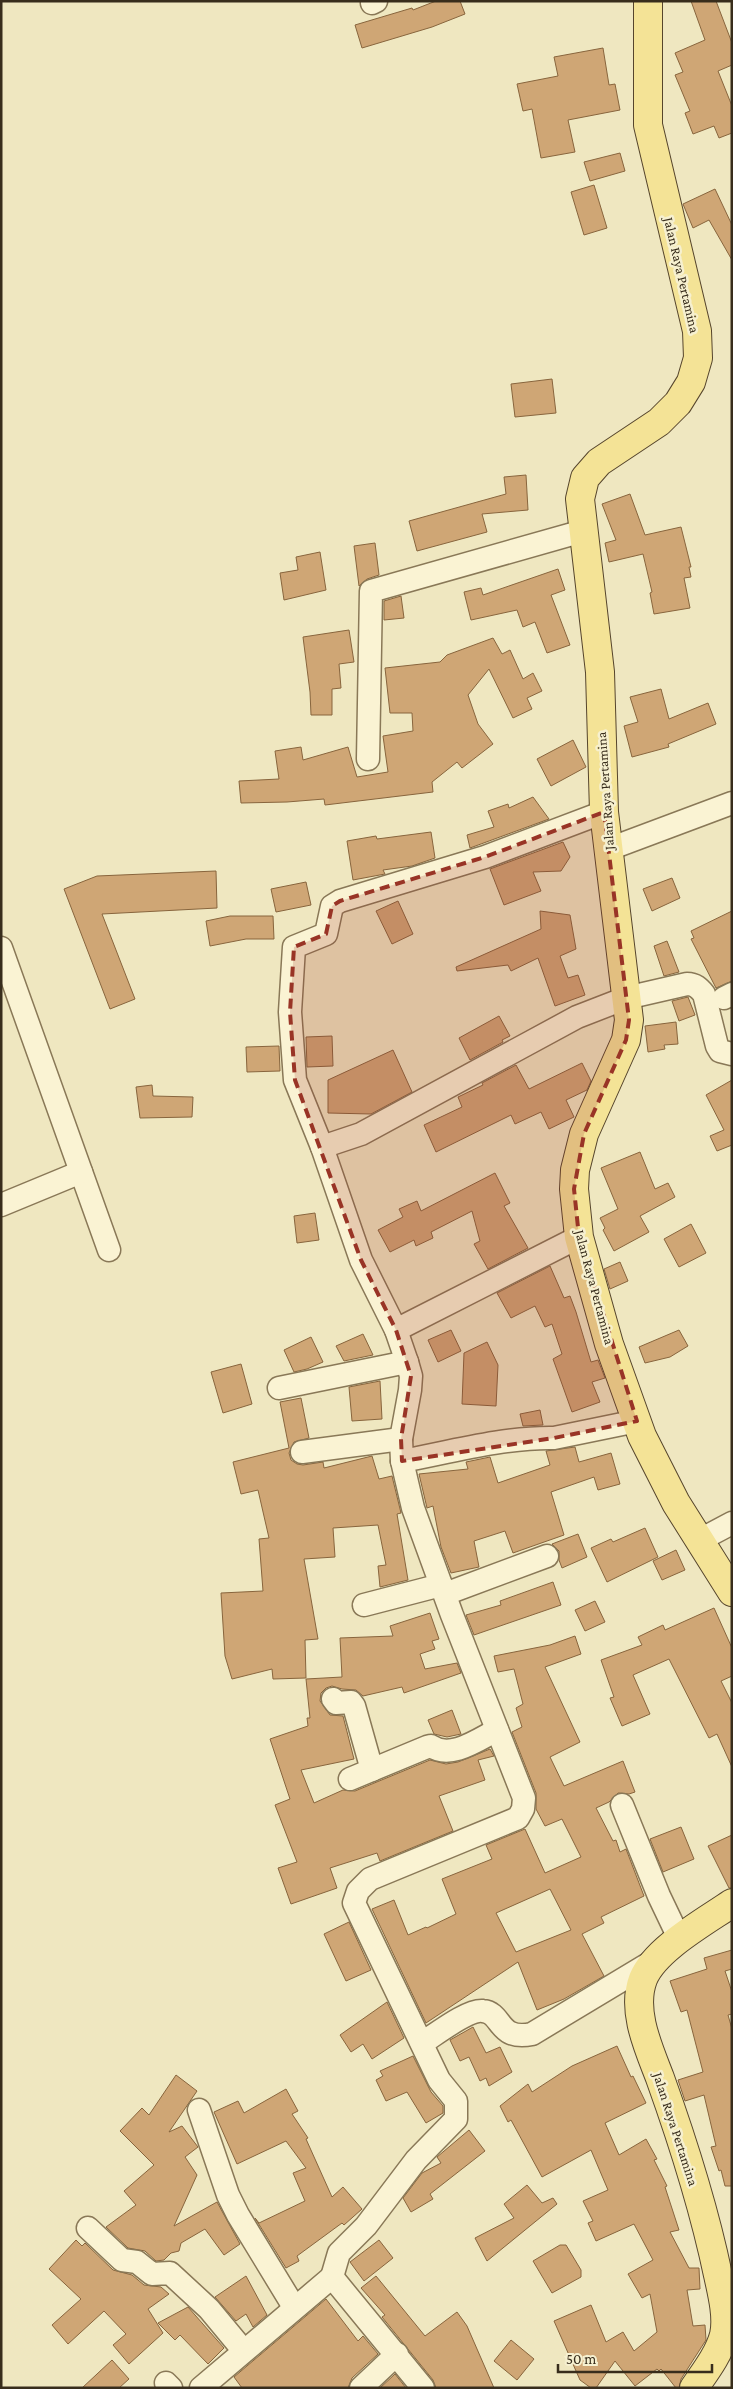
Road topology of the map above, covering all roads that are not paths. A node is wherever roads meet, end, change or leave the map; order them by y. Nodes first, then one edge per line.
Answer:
1 (648, 1) edge
2 (583, 531) junction
3 (368, 759) dead end
4 (732, 803) edge
5 (604, 812) junction
6 (609, 849) junction
7 (1, 948) edge
8 (626, 998) junction
9 (732, 1054) edge
10 (322, 1147) junction
11 (81, 1172) junction
12 (1, 1205) edge
13 (579, 1236) junction
14 (108, 1250) dead end
15 (396, 1330) junction
16 (407, 1362) junction
17 (279, 1388) dead end
18 (637, 1421) junction
19 (401, 1439) junction
20 (302, 1452) dead end
21 (402, 1461) junction
22 (732, 1523) edge
23 (700, 1540) junction
24 (547, 1556) dead end
25 (443, 1590) junction
26 (732, 1592) edge
27 (364, 1605) dead end
28 (333, 1699) dead end
29 (497, 1730) junction
30 (372, 1770) junction
31 (350, 1779) dead end
32 (622, 1805) dead end
33 (732, 1903) edge
34 (680, 1940) junction
35 (656, 1960) junction
36 (422, 2043) junction
37 (199, 2110) dead end
38 (88, 2228) dead end
39 (332, 2277) junction
40 (727, 2296) edge
41 (294, 2307) junction
42 (243, 2350) junction
43 (396, 2354) junction
44 (705, 2383) edge
45 (201, 2388) edge
46 (361, 2388) edge
47 (422, 2388) edge

1 - 2 main road, Jalan Raya Pertamina
2 - 3 street
2 - 5 main road, Jalan Raya Pertamina
4 - 6 street
5 - 6 main road, Jalan Raya Pertamina
5 - 10 street
6 - 8 main road, Jalan Raya Pertamina
7 - 11 street
8 - 9 street
8 - 10 street
8 - 13 main road, Jalan Raya Pertamina
10 - 15 street
11 - 12 street
11 - 14 street
13 - 15 street
13 - 18 main road, Jalan Raya Pertamina
15 - 16 street
16 - 17 street
16 - 19 street
18 - 21 street
18 - 23 main road, Jalan Raya Pertamina
19 - 20 street
19 - 21 street
21 - 25 street
22 - 23 street
23 - 26 main road, Jalan Raya Pertamina
24 - 25 street
25 - 27 street
25 - 29 street
28 - 30 street
29 - 30 street
29 - 36 street
30 - 31 street
32 - 34 street
33 - 34 main road, Jalan Raya Pertamina
34 - 35 main road, Jalan Raya Pertamina
35 - 36 street
35 - 40 main road, Jalan Raya Pertamina
36 - 39 street
37 - 41 street
38 - 42 street
39 - 41 street
39 - 43 street
40 - 44 main road, Jalan Raya Pertamina
41 - 42 street
42 - 45 street
43 - 46 street
43 - 47 street

